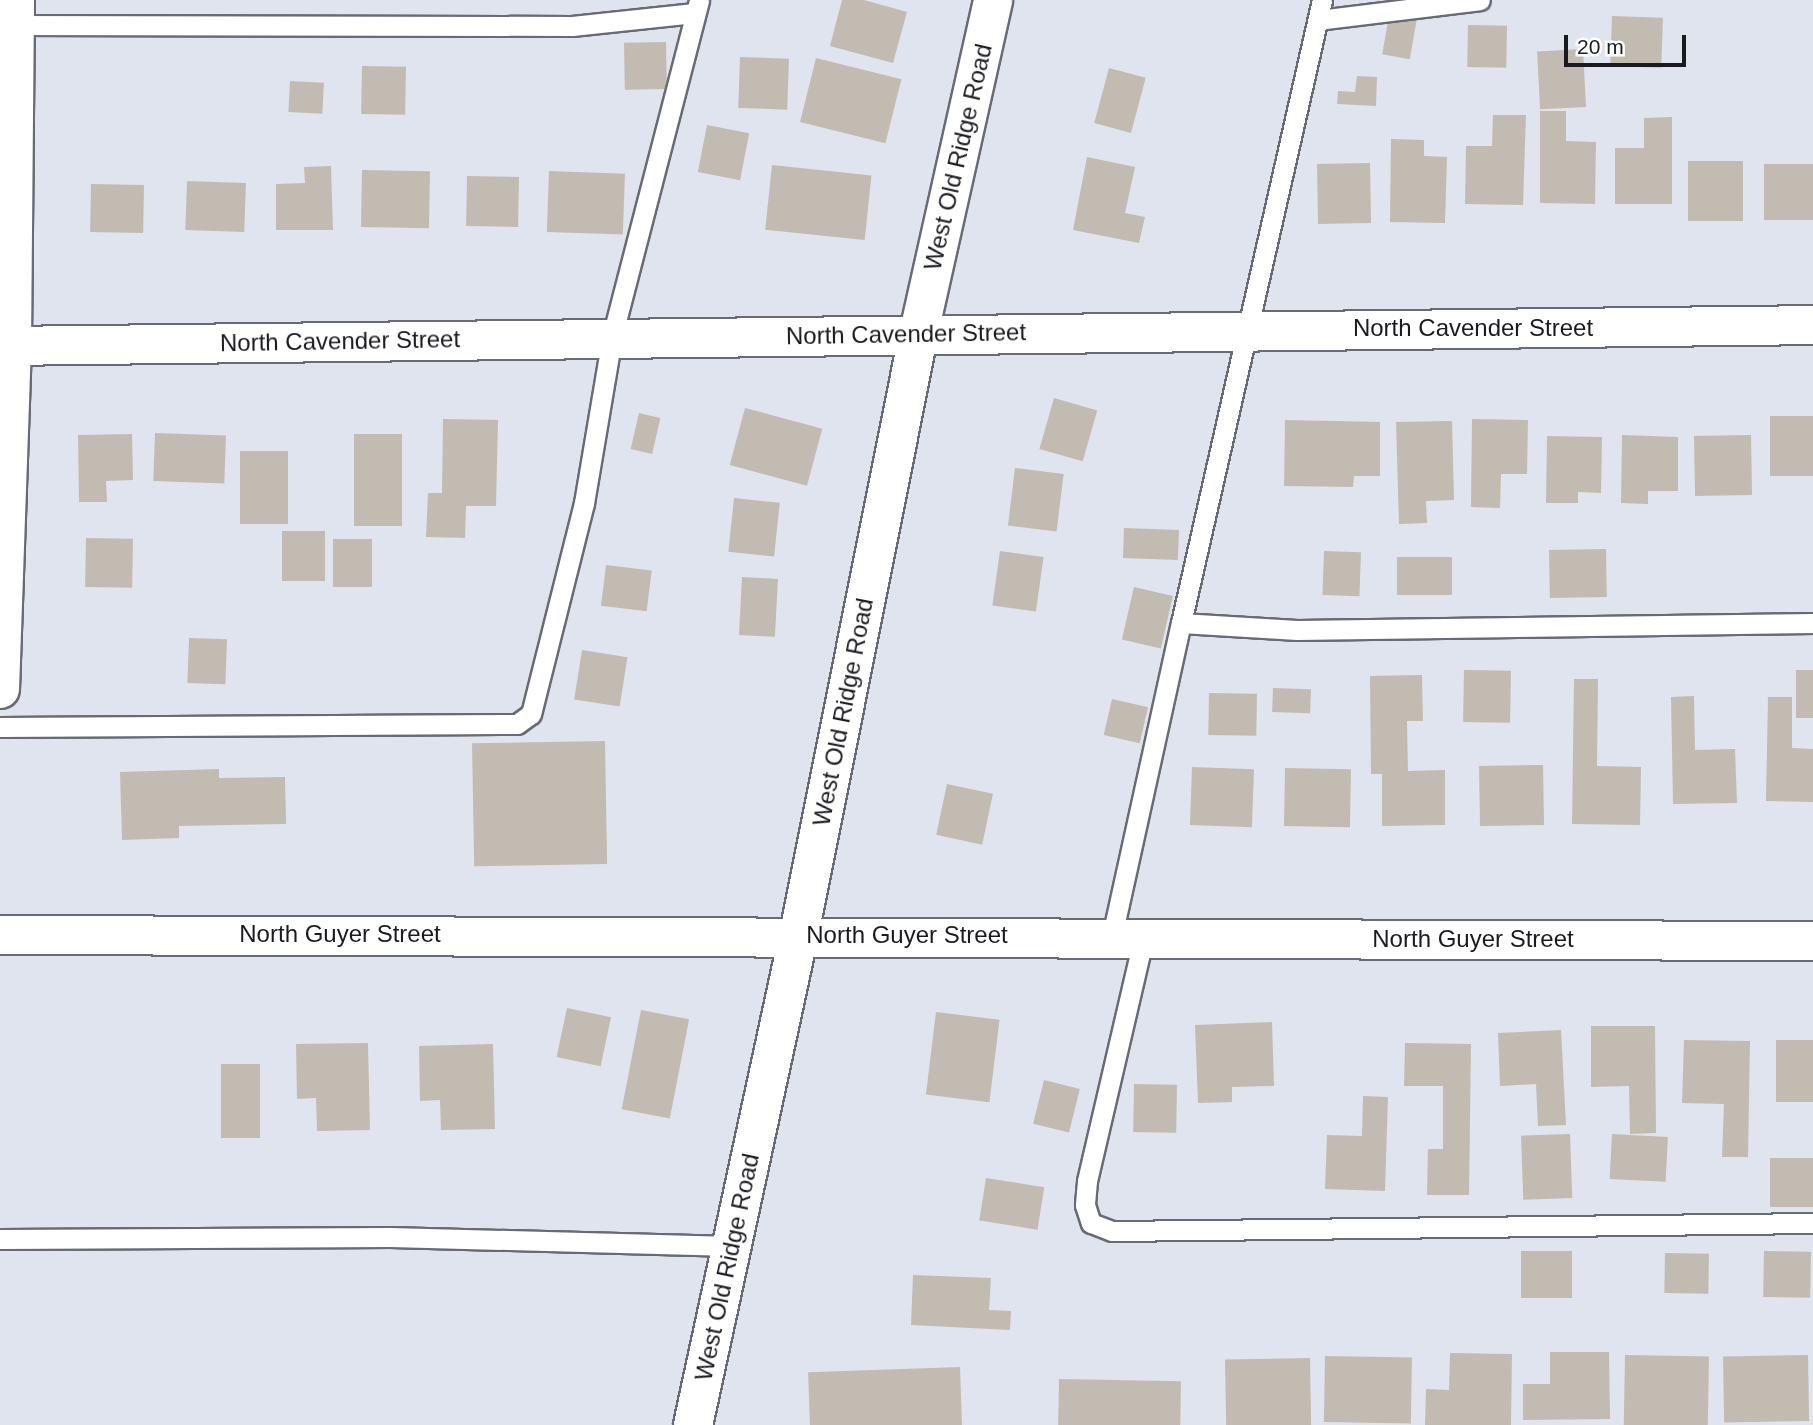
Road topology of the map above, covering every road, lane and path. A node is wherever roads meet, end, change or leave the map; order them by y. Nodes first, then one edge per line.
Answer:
1 (993, 0) edge
2 (1322, 0) edge
3 (1480, 0) edge
4 (696, 7) edge
5 (10, 17) edge
6 (1318, 20) junction
7 (1813, 325) edge
8 (1247, 330) junction
9 (919, 332) junction
10 (612, 337) junction
11 (6, 346) edge
12 (1181, 623) junction
13 (1813, 623) edge
14 (0, 689) edge
15 (0, 727) edge
16 (799, 934) junction
17 (0, 935) edge
18 (1128, 936) junction
19 (1813, 941) edge
20 (1813, 1223) edge
21 (0, 1239) edge
22 (732, 1246) junction
23 (693, 1425) edge

1 - 9 street, West Old Ridge Road
2 - 6 lane
3 - 6 lane
4 - 5 lane
4 - 10 lane
5 - 11 street
6 - 8 lane
7 - 8 street, North Cavender Street
8 - 9 street, North Cavender Street
8 - 12 lane
9 - 10 street, North Cavender Street
9 - 16 street, West Old Ridge Road
10 - 11 street, North Cavender Street
10 - 15 lane
11 - 14 street
12 - 13 lane
12 - 18 lane
16 - 17 street, North Guyer Street
16 - 18 street, North Guyer Street
16 - 22 street, West Old Ridge Road
18 - 19 street, North Guyer Street
18 - 20 lane
21 - 22 lane
22 - 23 street, West Old Ridge Road

